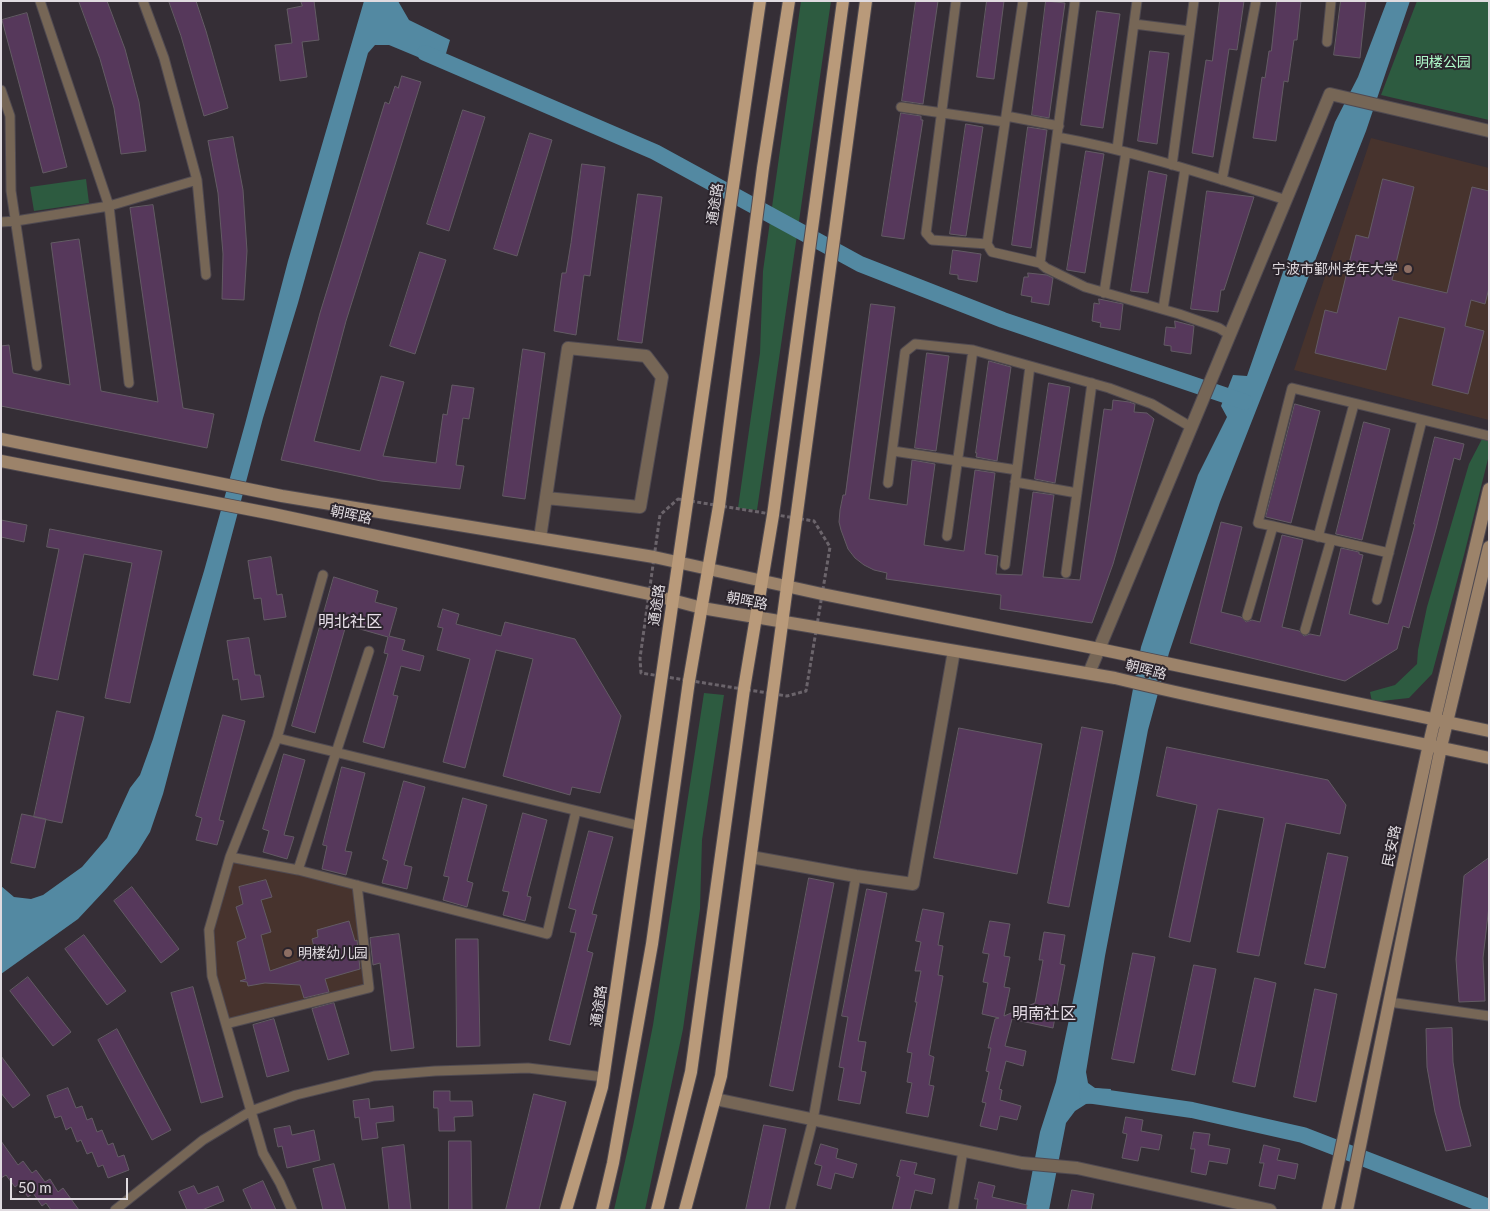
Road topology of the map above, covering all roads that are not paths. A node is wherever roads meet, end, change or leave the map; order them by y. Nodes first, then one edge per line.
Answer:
1 (40, 1) edge
2 (143, 1) edge
3 (760, 1) edge
4 (788, 1) edge
5 (843, 1) edge
6 (866, 1) edge
7 (956, 1) edge
8 (1022, 1) edge
9 (1075, 1) edge
10 (1137, 1) edge
11 (1194, 1) edge
12 (1256, 1) edge
13 (1331, 1) edge
14 (1134, 24) junction
15 (1190, 31) junction
16 (1327, 42) dead end
17 (1, 90) edge
18 (901, 107) dead end
19 (942, 112) junction
20 (1005, 119) junction
21 (1059, 126) junction
22 (1489, 131) edge
23 (1057, 137) junction
24 (1121, 150) junction
25 (1172, 165) junction
26 (1185, 169) junction
27 (197, 180) junction
28 (1222, 180) junction
29 (1286, 200) junction
30 (109, 206) junction
31 (16, 221) junction
32 (1, 222) edge
33 (987, 244) junction
34 (1040, 263) junction
35 (206, 275) dead end
36 (1104, 293) junction
37 (1162, 309) junction
38 (1230, 335) junction
39 (973, 350) junction
40 (37, 366) dead end
41 (1030, 366) junction
42 (129, 383) dead end
43 (1092, 383) junction
44 (1354, 404) junction
45 (1422, 420) junction
46 (1193, 424) junction
47 (1489, 436) edge
48 (1, 440) edge
49 (893, 451) junction
50 (1, 461) edge
51 (958, 461) junction
52 (1017, 470) junction
53 (1015, 482) junction
54 (888, 483) dead end
55 (1489, 489) edge
56 (1077, 493) junction
57 (546, 498) junction
58 (1273, 526) junction
59 (947, 536) dead end
60 (1318, 537) junction
61 (540, 538) junction
62 (1331, 540) junction
63 (1489, 547) edge
64 (1389, 553) junction
65 (678, 562) junction
66 (1004, 565) dead end
67 (708, 568) junction
68 (1066, 573) dead end
69 (323, 575) dead end
70 (762, 580) junction
71 (788, 586) junction
72 (673, 600) junction
73 (1377, 600) dead end
74 (702, 608) junction
75 (1247, 616) dead end
76 (756, 618) junction
77 (783, 623) junction
78 (1305, 630) dead end
79 (1100, 649) junction
80 (369, 651) dead end
81 (954, 651) junction
82 (1090, 673) junction
83 (1441, 721) junction
84 (1489, 731) edge
85 (277, 738) junction
86 (1435, 746) junction
87 (336, 753) junction
88 (1489, 758) edge
89 (576, 810) junction
90 (640, 826) junction
91 (751, 856) junction
92 (230, 857) junction
93 (298, 870) junction
94 (856, 876) junction
95 (357, 885) junction
96 (1389, 1002) junction
97 (1489, 1016) edge
98 (226, 1024) junction
99 (604, 1077) junction
100 (715, 1099) junction
101 (251, 1111) junction
102 (813, 1120) junction
103 (962, 1151) junction
104 (115, 1210) edge
105 (292, 1210) edge
106 (566, 1210) edge
107 (602, 1210) edge
108 (657, 1210) edge
109 (685, 1210) edge
110 (790, 1210) edge
111 (953, 1210) edge
112 (1270, 1210) edge
113 (1328, 1210) edge
114 (1348, 1210) edge

1 - 30 lane
2 - 27 lane
3 - 65 main road, 通途路
4 - 67 main road
5 - 70 main road
6 - 71 main road
7 - 19 lane
8 - 20 lane
9 - 21 lane
10 - 14 lane
11 - 15 lane
12 - 28 lane
13 - 16 lane
14 - 15 lane
14 - 24 lane
15 - 25 lane
17 - 31 lane
18 - 19 lane
19 - 20 lane
19 - 33 lane
20 - 21 lane
20 - 33 lane
21 - 23 lane
22 - 29 street
23 - 24 lane
23 - 34 lane
24 - 25 lane
24 - 36 lane
25 - 26 lane
26 - 28 lane
26 - 37 lane
27 - 30 lane
27 - 35 lane
28 - 29 lane
29 - 38 street
30 - 31 lane
30 - 42 lane
31 - 32 lane
31 - 40 lane
33 - 34 lane
34 - 36 lane
36 - 37 lane
37 - 38 lane
38 - 46 street
39 - 41 lane
39 - 49 lane
39 - 51 lane
41 - 43 lane
41 - 52 lane
43 - 46 lane
43 - 56 lane
44 - 45 lane
44 - 58 lane
44 - 60 lane
45 - 47 lane
45 - 64 lane
46 - 79 street
48 - 61 main road, 朝晖路
49 - 51 lane
49 - 54 lane
50 - 72 main road, 朝晖路
51 - 52 lane
51 - 59 lane
52 - 53 lane
53 - 56 lane
53 - 66 lane
55 - 83 main road, 民安路
56 - 68 lane
57 - 57 street
57 - 61 street
58 - 60 lane
58 - 75 lane
60 - 62 lane
61 - 65 main road, 朝晖路
62 - 64 lane
62 - 78 lane
63 - 83 main road, 民安路
64 - 73 lane
65 - 67 main road, 朝晖路
65 - 72 main road, 通途路
67 - 70 main road, 朝晖路
67 - 74 main road
69 - 85 lane
70 - 71 main road, 朝晖路
70 - 76 main road
71 - 77 main road
71 - 79 main road, 朝晖路
72 - 74 main road, 朝晖路
72 - 90 main road, 通途路
74 - 76 main road, 朝晖路
74 - 107 main road
76 - 77 main road, 朝晖路
76 - 108 main road
77 - 81 main road, 朝晖路
77 - 91 main road
79 - 82 street
79 - 83 main road, 朝晖路
80 - 87 lane
81 - 82 main road, 朝晖路
81 - 94 street
82 - 86 main road, 朝晖路
83 - 84 main road, 朝晖路
83 - 86 main road, 民安路
85 - 87 lane
85 - 92 lane
86 - 88 main road, 朝晖路
86 - 96 main road, 民安路
86 - 113 main road, 民安路
87 - 89 lane
87 - 93 lane
89 - 90 lane
89 - 95 lane
90 - 99 main road, 通途路
91 - 94 street
91 - 100 main road
92 - 93 lane
92 - 98 lane
93 - 95 lane
94 - 102 lane
95 - 98 lane
96 - 97 lane
96 - 114 main road, 民安路
98 - 101 lane
99 - 101 lane
99 - 106 main road, 通途路
100 - 102 street
100 - 109 main road
101 - 104 lane
101 - 105 lane
102 - 103 street
102 - 110 lane
103 - 111 lane
103 - 112 street

